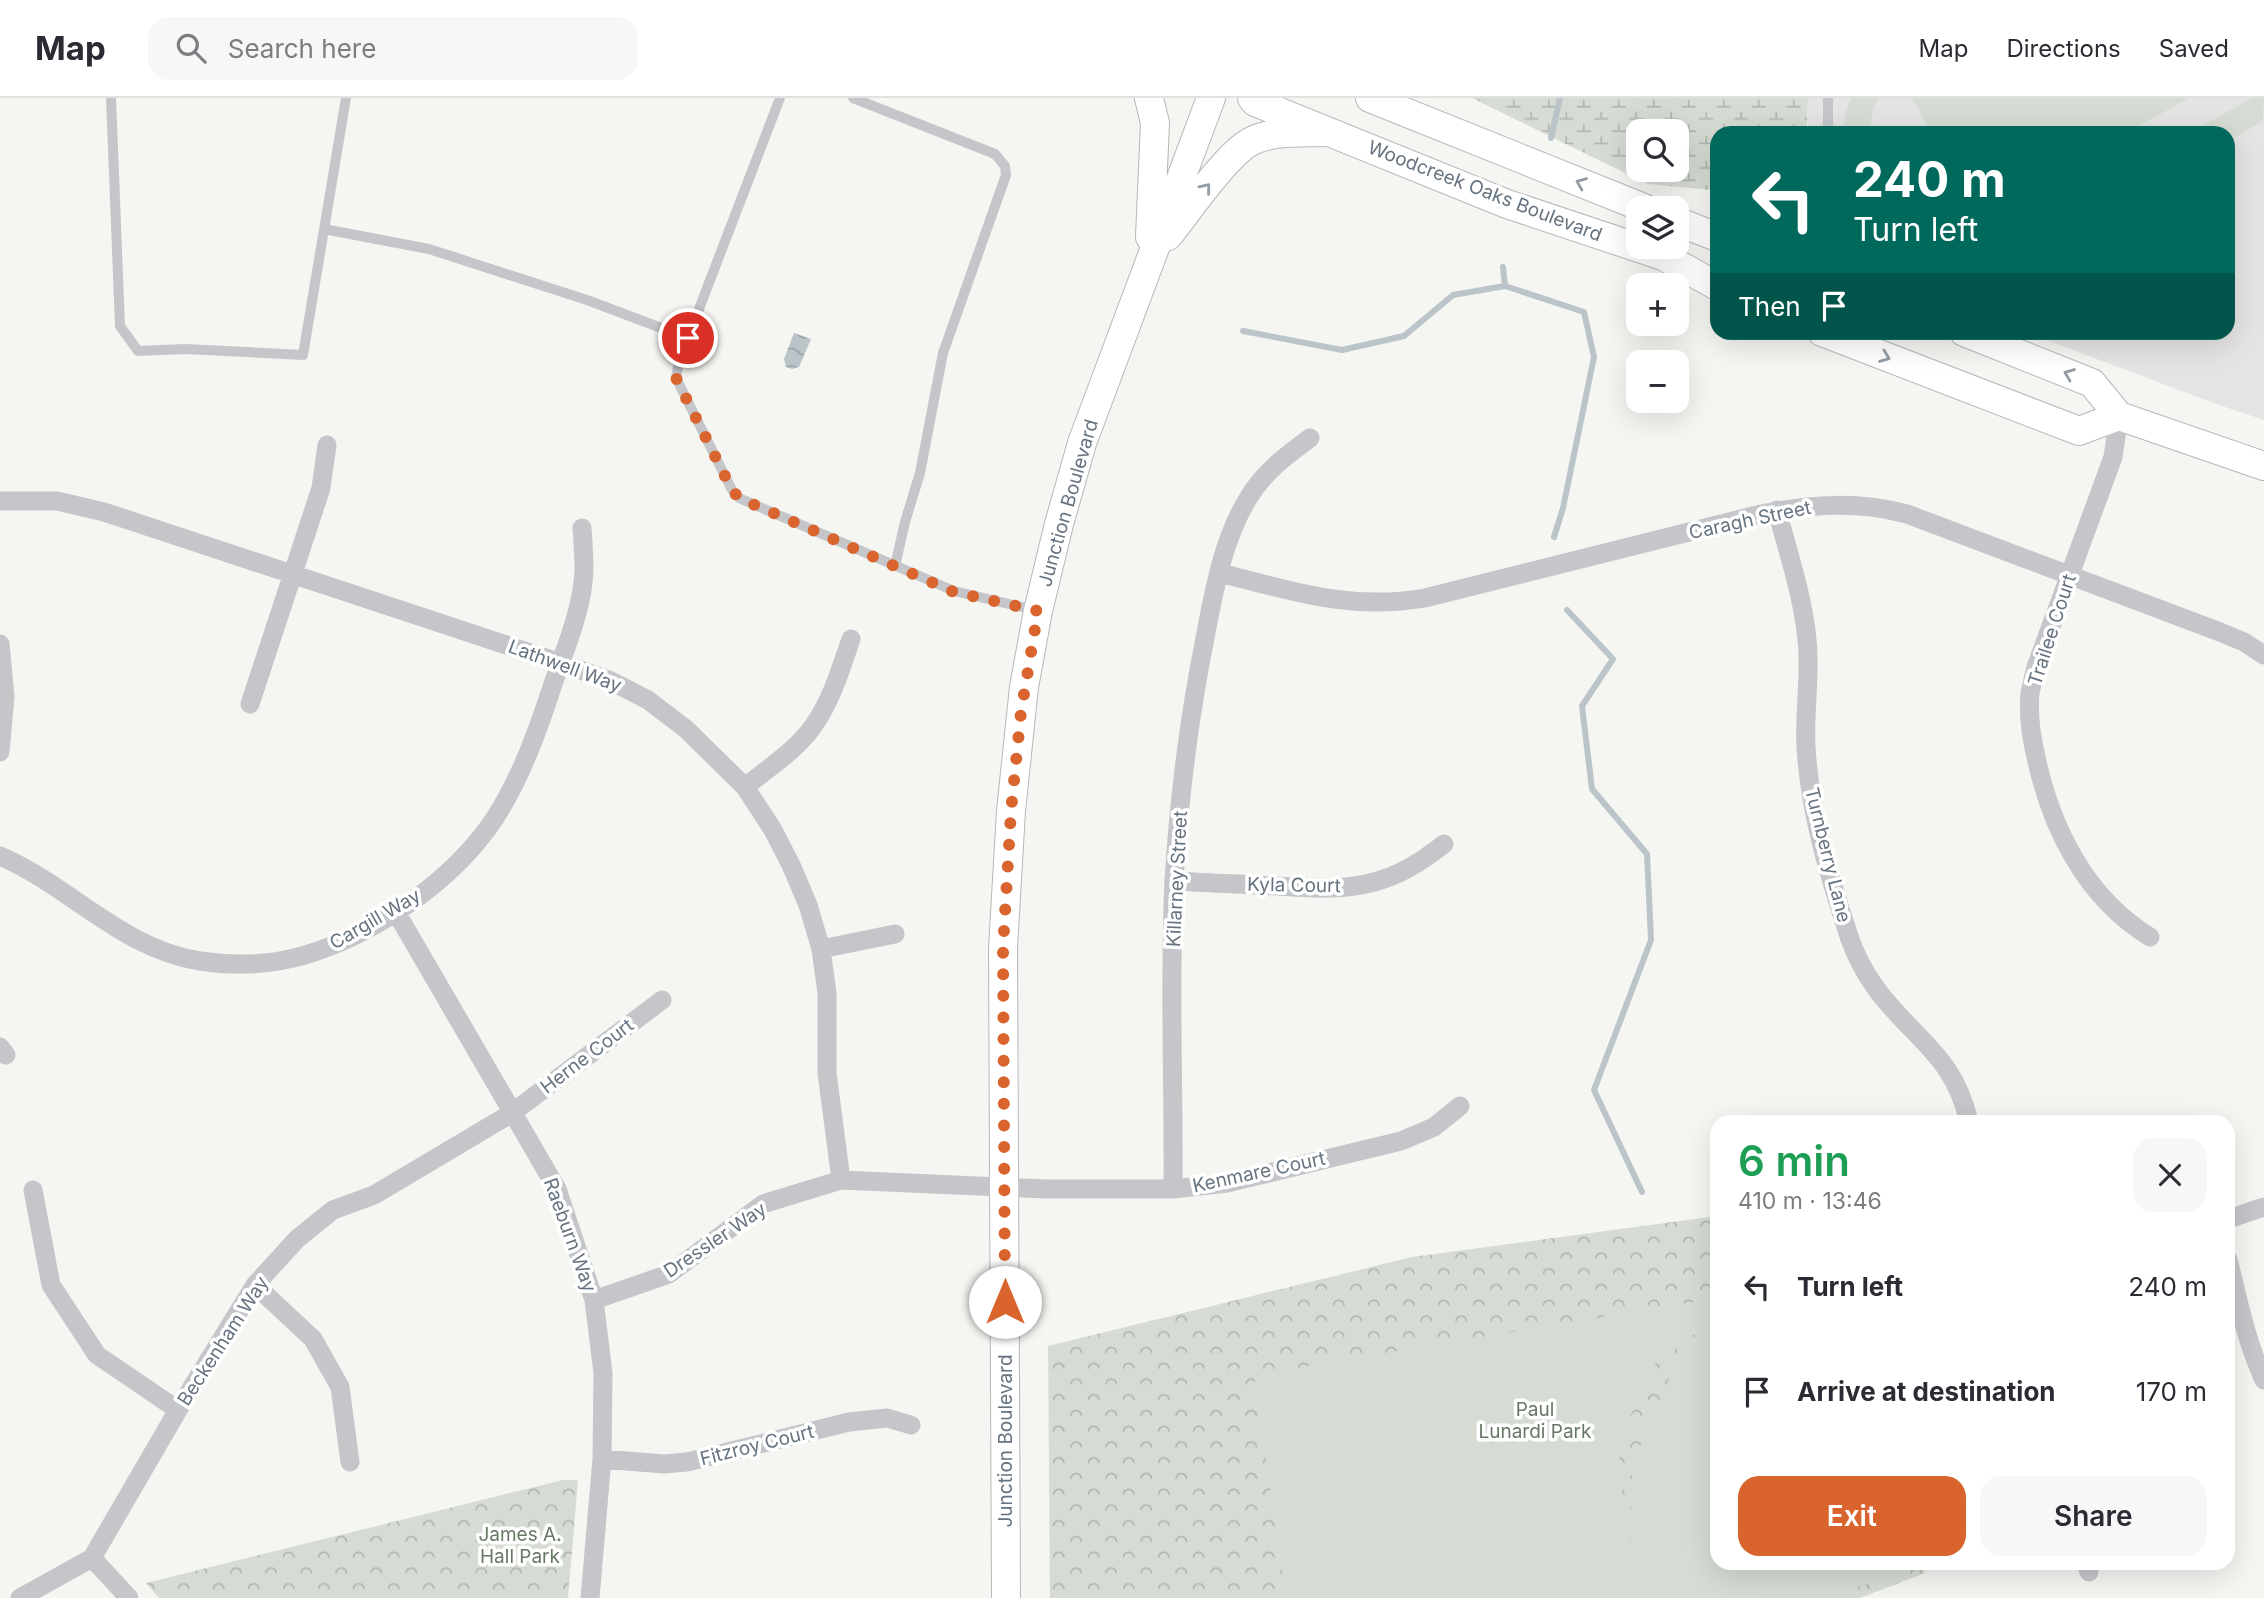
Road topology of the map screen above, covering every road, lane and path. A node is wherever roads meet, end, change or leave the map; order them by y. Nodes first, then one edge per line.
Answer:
1 (111, 98) edge
2 (346, 98) edge
3 (780, 98) edge
4 (853, 98) edge
5 (1149, 98) edge
6 (1210, 98) edge
7 (1252, 98) edge
8 (1370, 98) edge
9 (1828, 98) edge
10 (1828, 126) edge
11 (1332, 132) junction
12 (1626, 201) edge
13 (1689, 226) edge
14 (324, 229) junction
15 (1710, 234) edge
16 (1149, 260) junction
17 (1710, 282) edge
18 (688, 338) junction
19 (1843, 340) edge
20 (1984, 340) edge
21 (2119, 416) junction
22 (1310, 438) dead end
23 (327, 445) dead end
24 (2264, 466) edge
25 (0, 501) edge
26 (1777, 510) junction
27 (582, 528) dead end
28 (895, 566) junction
29 (1220, 573) junction
30 (292, 574) junction
31 (2070, 575) junction
32 (1038, 611) junction
33 (851, 639) dead end
34 (0, 644) edge
35 (2264, 655) edge
36 (561, 663) junction
37 (250, 705) dead end
38 (0, 752) edge
39 (745, 788) junction
40 (1444, 844) dead end
41 (0, 856) edge
42 (1174, 881) junction
43 (396, 912) junction
44 (895, 934) dead end
45 (2150, 937) dead end
46 (821, 950) junction
47 (662, 1000) dead end
48 (1460, 1106) dead end
49 (512, 1113) junction
50 (1967, 1115) edge
51 (841, 1180) junction
52 (1004, 1187) junction
53 (1173, 1189) junction
54 (33, 1190) dead end
55 (2264, 1207) edge
56 (2235, 1217) edge
57 (255, 1285) junction
58 (2235, 1288) edge
59 (594, 1300) junction
60 (2264, 1380) edge
61 (178, 1410) junction
62 (911, 1425) dead end
63 (602, 1459) junction
64 (350, 1462) dead end
65 (92, 1558) junction
66 (20, 1598) edge
67 (129, 1598) edge
68 (590, 1598) edge
69 (1006, 1598) edge

1 - 14 lane
2 - 14 lane
3 - 18 lane
4 - 28 lane
5 - 16 main road
6 - 16 main road, Junction Boulevard
7 - 11 main road, Woodcreek Oaks Boulevard
12 -> 8 main road
9 - 10 lane
16 -> 11 main road
11 - 17 main road, Woodcreek Oaks Boulevard
13 - 15 main road
14 - 18 lane
16 - 32 main road, Junction Boulevard
18 - 28 lane
19 -> 21 main road
21 -> 20 main road
21 - 24 main road
21 - 31 street, Trailee Court
22 - 29 street, Killarney Street
23 - 30 street
25 - 30 street, Lathwell Way
26 - 29 street, Caragh Street
26 - 31 street, Caragh Street
26 - 50 street, Turnberry Lane
27 - 36 street, Cargill Way
28 - 32 lane
29 - 42 street, Killarney Street
30 - 36 street, Lathwell Way
30 - 37 street
31 - 35 street, Caragh Street
31 - 45 street, Trailee Court
32 - 52 main road, Junction Boulevard
33 - 39 street
34 - 38 street
36 - 39 street, Lathwell Way
36 - 43 street, Cargill Way
39 - 46 street, Lathwell Way
40 - 42 street, Kyla Court
41 - 43 street, Cargill Way
42 - 53 street, Killarney Street
43 - 49 street, Raeburn Way
44 - 46 street
46 - 51 street, Lathwell Way
47 - 49 street, Herne Court
48 - 53 street, Kenmare Court
49 - 57 street, Beckenham Way
49 - 59 street, Raeburn Way
51 - 52 street, Dressler Way
51 - 59 street, Dressler Way
52 - 53 street, Kenmare Court
52 - 69 main road, Junction Boulevard
54 - 61 street
55 - 56 street
57 - 61 street, Beckenham Way
57 - 64 street
58 - 60 street
59 - 63 street, Raeburn Way
61 - 65 street, Beckenham Way
62 - 63 street, Fitzroy Court
63 - 68 street, Raeburn Way
65 - 66 street
65 - 67 street

